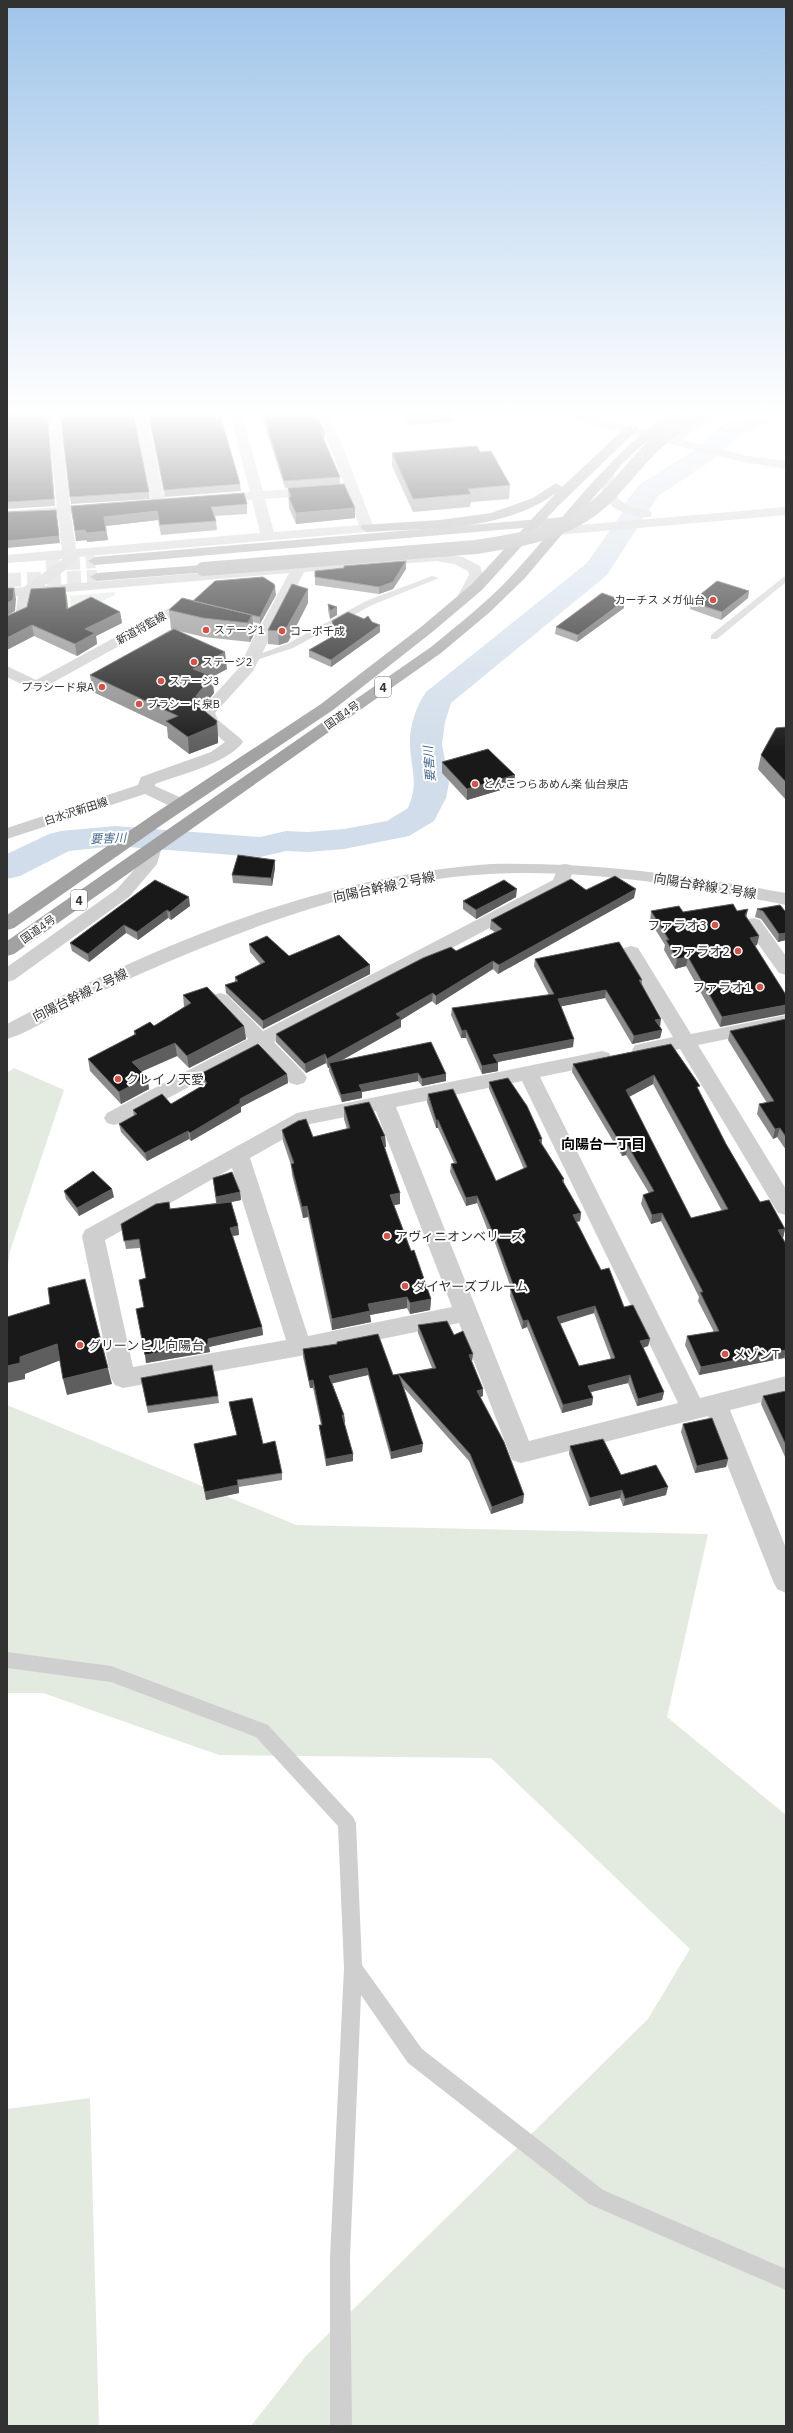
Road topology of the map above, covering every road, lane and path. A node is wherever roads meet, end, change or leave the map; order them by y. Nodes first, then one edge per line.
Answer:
1 (65, 525) edge
2 (265, 525) edge
3 (366, 525) edge
4 (409, 525) edge
5 (533, 525) edge
6 (563, 525) edge
7 (577, 525) edge
8 (561, 526) junction
9 (367, 528) junction
10 (529, 529) junction
11 (268, 536) junction
12 (69, 554) junction
13 (7, 559) edge
14 (299, 568) junction
15 (435, 578) dead end
16 (786, 578) edge
17 (7, 593) edge
18 (25, 593) junction
19 (463, 599) junction
20 (7, 623) edge
21 (265, 631) junction
22 (714, 637) dead end
23 (250, 658) junction
24 (7, 671) edge
25 (146, 788) junction
26 (180, 804) junction
27 (7, 834) edge
28 (152, 850) junction
29 (565, 869) junction
30 (786, 899) edge
31 (7, 924) edge
32 (754, 924) dead end
33 (7, 950) edge
34 (631, 952) dead end
35 (786, 969) edge
36 (7, 976) edge
37 (220, 1000) edge
38 (786, 1021) edge
39 (7, 1032) edge
40 (261, 1041) junction
41 (685, 1041) junction
42 (528, 1073) junction
43 (297, 1078) dead end
44 (383, 1101) junction
45 (114, 1118) dead end
46 (238, 1155) junction
47 (786, 1207) edge
48 (465, 1313) junction
49 (300, 1347) junction
50 (786, 1386) edge
51 (704, 1407) junction
52 (786, 1581) edge
53 (7, 1660) edge
54 (353, 1968) junction
55 (786, 2280) edge
56 (341, 2426) edge

1 - 12 street
2 - 11 street
3 - 9 street
4 - 9 highway
5 - 10 highway, 国道4号 / 4
6 - 10 main road, bridge
7 - 8 street
8 - 10 main road
8 - 28 highway, 国道4号 / 4
9 - 11 street
10 - 19 highway, 国道4号 / 4
11 - 12 street
12 - 13 street
12 - 18 street
14 - 18 street
14 - 19 street
14 - 21 street
15 - 23 lane
16 - 22 lane
17 - 18 street
18 - 20 street
19 - 26 highway, 国道4号 / 4
21 - 23 street
21 - 24 street, 新道将監線
23 - 25 street
25 - 26 street
25 - 27 street, 白水沢新田線
26 - 31 highway, 国道4号 / 4
28 - 33 highway, 国道4号 / 4
28 - 36 street
29 - 30 street, 向陽台幹線２号線
29 - 39 street, 向陽台幹線２号線
29 - 40 street
32 - 35 street
34 - 41 street
37 - 40 street
38 - 41 street
40 - 43 street
40 - 45 street
41 - 42 street
41 - 47 street
42 - 44 street
42 - 51 street
44 - 46 street
44 - 48 street
46 - 49 street
46 - 49 street
48 - 49 street
48 - 51 street
50 - 51 street
51 - 52 street
53 - 54 lane
54 - 55 lane
54 - 56 lane

